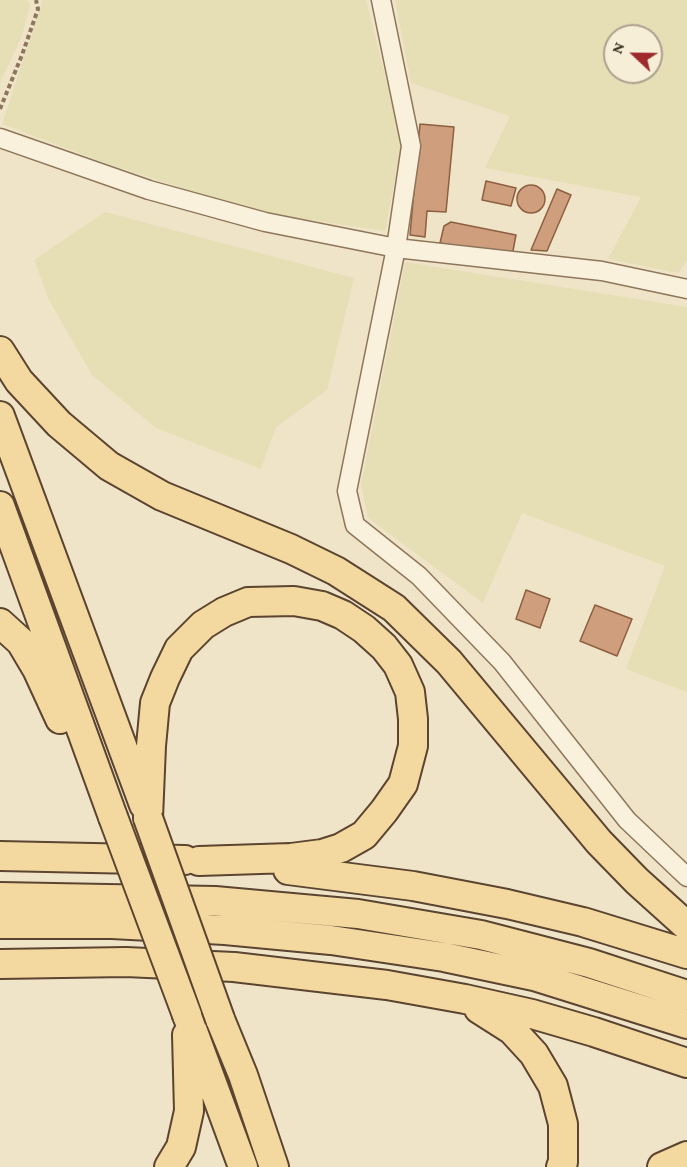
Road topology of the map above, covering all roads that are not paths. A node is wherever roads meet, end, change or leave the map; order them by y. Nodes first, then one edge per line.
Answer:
1 (381, 0) edge
2 (0, 138) edge
3 (396, 248) junction
4 (687, 289) edge
5 (0, 351) edge
6 (0, 416) edge
7 (0, 506) edge
8 (0, 622) edge
9 (113, 817) junction
10 (148, 818) junction
11 (0, 856) edge
12 (199, 861) junction
13 (687, 877) edge
14 (0, 897) edge
15 (0, 924) edge
16 (687, 926) edge
17 (687, 954) edge
18 (126, 962) junction
19 (0, 964) edge
20 (0, 982) edge
21 (428, 992) junction
22 (687, 995) edge
23 (187, 1015) junction
24 (687, 1024) edge
25 (687, 1063) edge
26 (243, 1075) junction
27 (687, 1156) edge
28 (169, 1167) edge
29 (243, 1167) edge
30 (274, 1167) edge
31 (294, 1167) edge
32 (561, 1167) edge
33 (662, 1167) edge

1 - 3 street
2 - 3 street
3 - 4 street
3 - 13 street
5 - 16 main road
6 - 10 main road
7 - 9 main road
8 - 9 main road
9 - 23 main road, bridge
10 - 12 main road
10 - 26 main road, bridge
11 - 12 main road
12 - 17 main road
14 - 22 main road
15 - 24 main road
18 - 19 main road
18 - 20 main road
18 - 21 main road
21 - 25 main road
21 - 32 main road
23 - 28 main road
23 - 29 main road
26 - 30 main road
26 - 31 main road
27 - 33 main road

